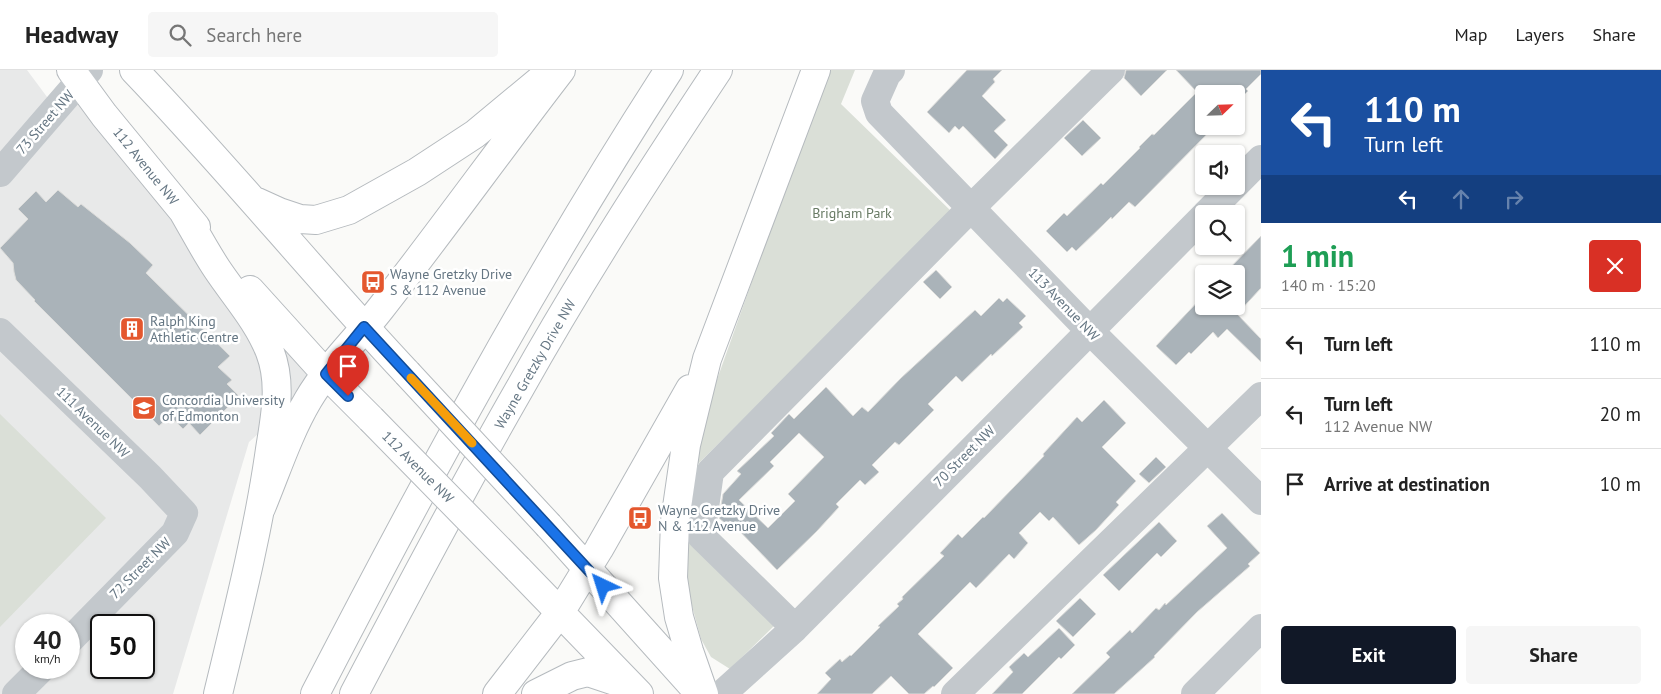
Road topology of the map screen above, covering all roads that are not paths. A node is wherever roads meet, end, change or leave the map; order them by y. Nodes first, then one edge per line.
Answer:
1 (134, 70) edge
2 (551, 70) edge
3 (562, 70) edge
4 (669, 70) edge
5 (718, 70) edge
6 (816, 70) edge
7 (891, 70) edge
8 (1111, 70) edge
9 (80, 74) edge
10 (1261, 159) edge
11 (0, 173) edge
12 (1245, 175) edge
13 (1225, 195) edge
14 (252, 200) junction
15 (1215, 205) edge
16 (971, 208) junction
17 (184, 213) junction
18 (1195, 225) edge
19 (364, 327) junction
20 (1089, 330) junction
21 (0, 332) edge
22 (707, 359) junction
23 (326, 374) junction
24 (1261, 396) edge
25 (1208, 449) junction
26 (1261, 501) edge
27 (261, 508) junction
28 (184, 513) joint
29 (587, 568) junction
30 (561, 611) junction
31 (795, 628) junction
32 (1261, 628) edge
33 (80, 630) edge
34 (31, 679) edge
35 (636, 691) edge
36 (16, 694) edge
37 (218, 694) edge
38 (315, 694) edge
39 (354, 694) edge
40 (498, 694) edge
41 (536, 694) edge
42 (700, 694) edge
43 (704, 694) edge
44 (722, 694) edge
45 (954, 694) edge
46 (1195, 694) edge

1 - 14 main road
2 - 14 main road
3 - 19 main road
4 - 38 main road
5 - 39 main road, Wayne Gretzky Drive NW
6 - 22 main road
7 - 16 street, 113 Avenue NW
8 - 16 street
9 - 11 street, 73 Street NW
9 - 17 main road, 112 Avenue NW
10 - 12 street, 70 Street NW
13 - 15 street, 70 Street NW
14 - 19 main road
16 - 20 street, 113 Avenue NW
16 - 31 street
17 - 23 main road, 112 Avenue NW
17 - 27 main road
18 - 20 street, 70 Street NW
19 - 23 main road
19 - 29 main road, bridge
20 - 25 street, 113 Avenue NW
20 - 31 street, 70 Street NW
21 - 28 street, 111 Avenue NW
22 - 29 main road
22 - 43 main road
23 - 27 main road
23 - 30 main road, 112 Avenue NW, bridge
24 - 25 street
25 - 26 street, 113 Avenue NW
25 - 45 street
27 - 37 main road
28 - 33 street, 72 Street NW
29 - 30 main road
29 - 42 main road
30 - 35 main road, 112 Avenue NW
30 - 40 main road
31 - 44 street, 70 Street NW
32 - 46 street
34 - 36 street
35 - 41 main road

